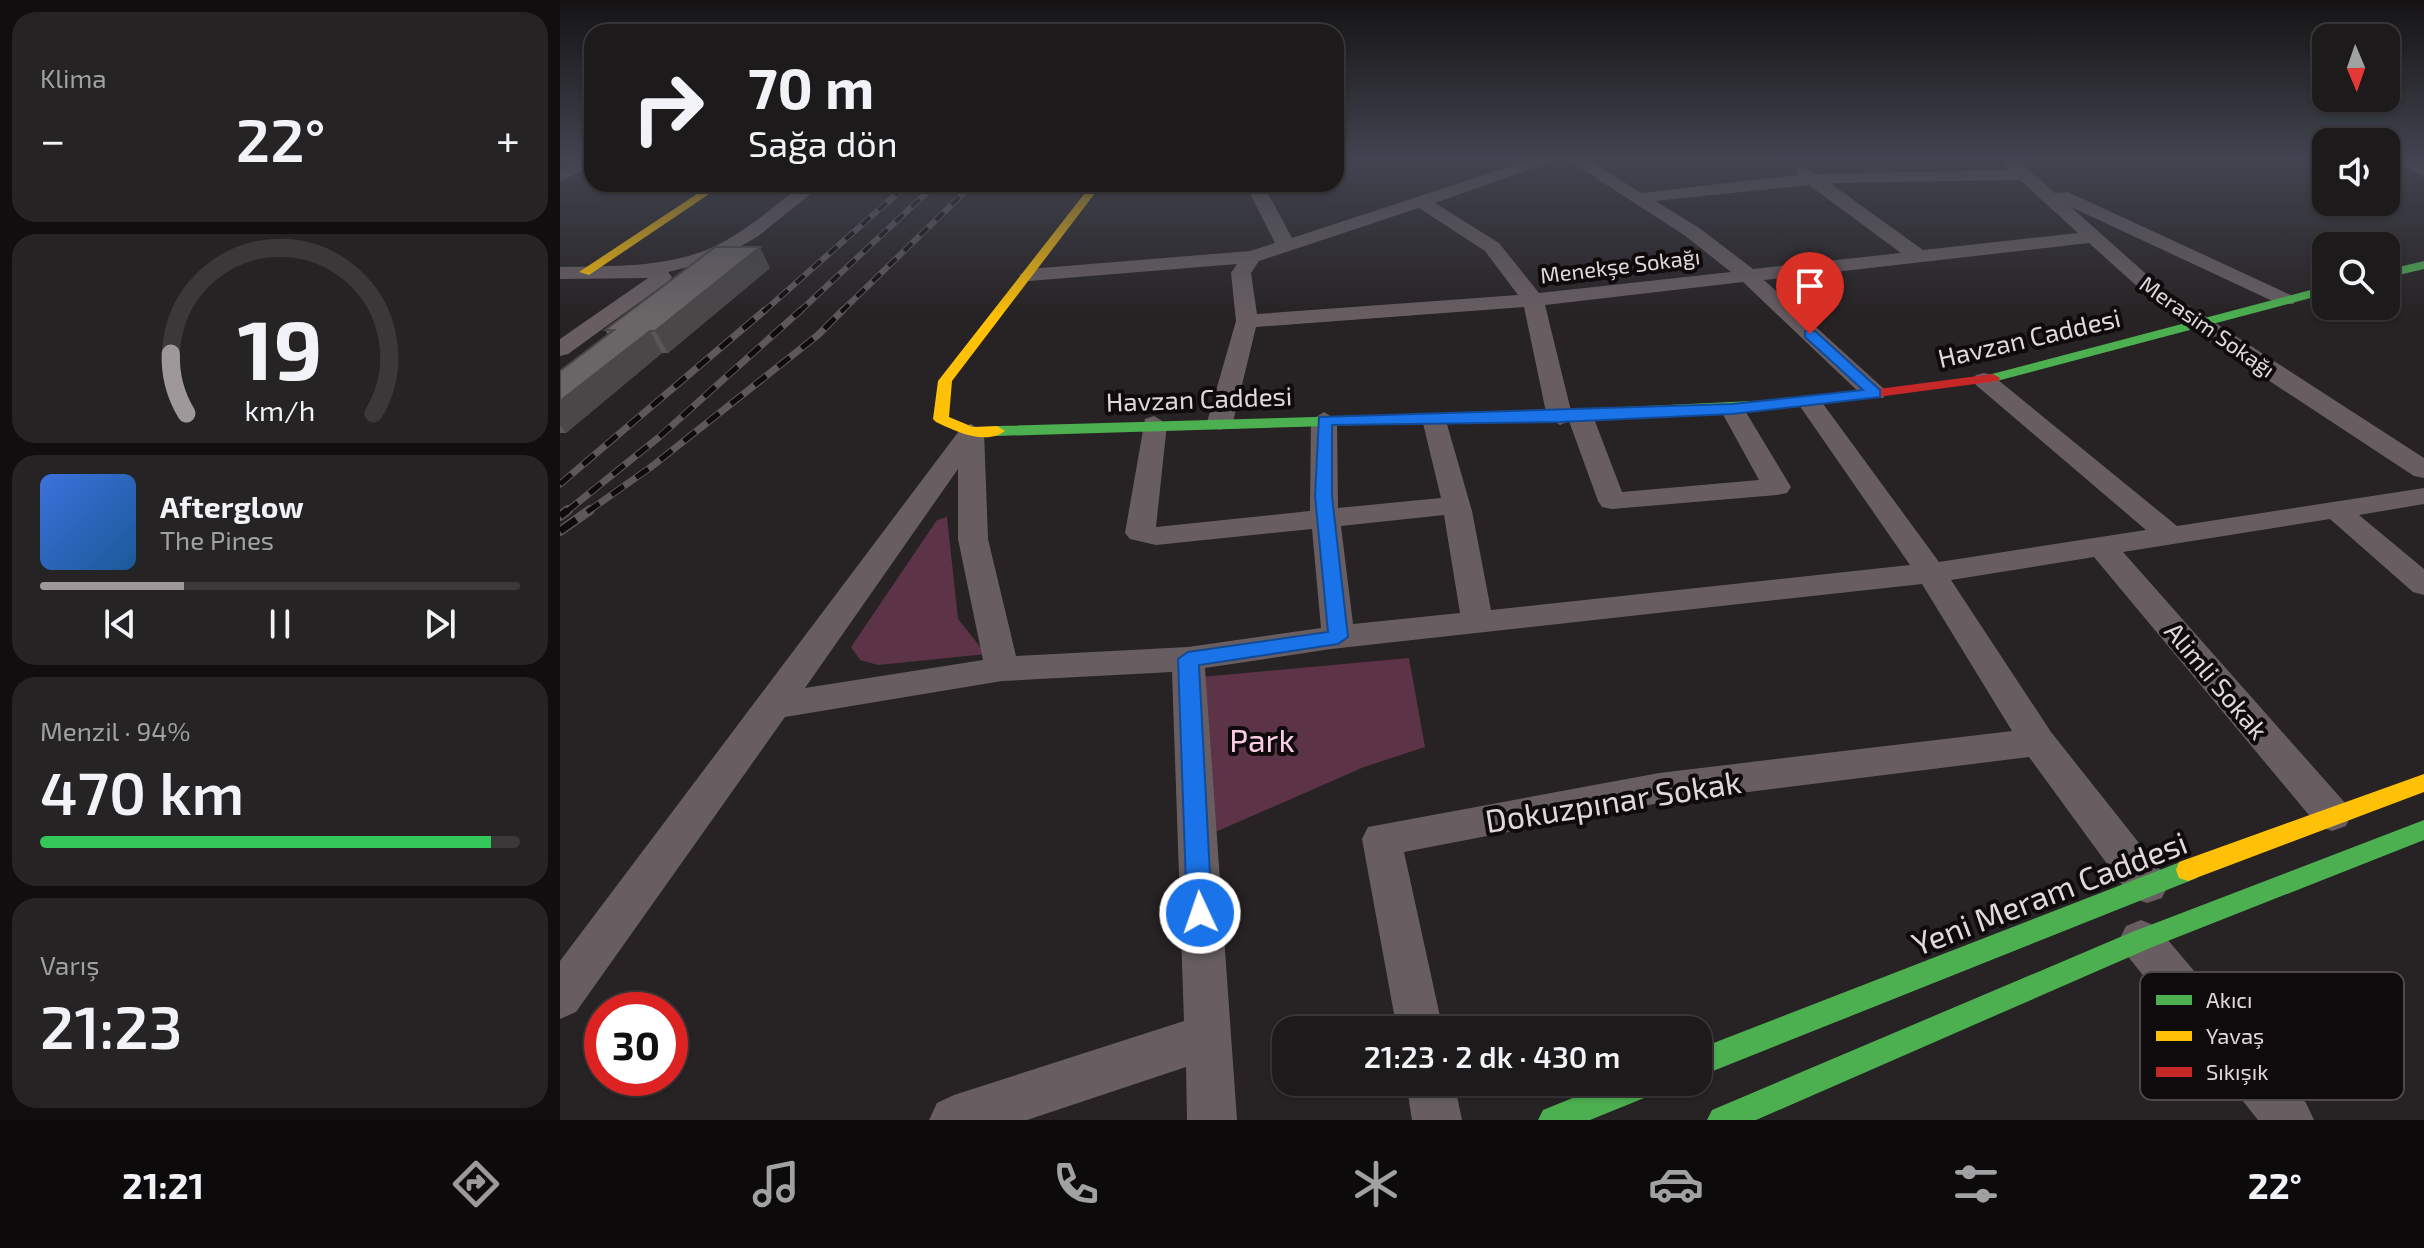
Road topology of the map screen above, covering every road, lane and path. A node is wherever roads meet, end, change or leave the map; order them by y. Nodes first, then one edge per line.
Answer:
1 (648, 212) edge
2 (676, 212) edge
3 (777, 212) edge
4 (1076, 212) edge
5 (1269, 212) edge
6 (1394, 212) edge
7 (1438, 212) edge
8 (1663, 212) edge
9 (1860, 212) edge
10 (2066, 212) edge
11 (2103, 212) edge
12 (2093, 237) junction
13 (1287, 247) junction
14 (1917, 255) junction
15 (1252, 257) junction
16 (2424, 265) edge
17 (560, 270) edge
18 (650, 271) junction
19 (2400, 271) edge
20 (585, 272) junction
21 (1746, 274) junction
22 (1029, 275) junction
23 (2312, 294) edge
24 (1533, 300) junction
25 (2286, 300) junction
26 (1247, 321) junction
27 (2197, 322) junction
28 (560, 349) edge
29 (1984, 380) junction
30 (1874, 393) junction
31 (1809, 402) junction
32 (1732, 409) junction
33 (1570, 416) junction
34 (1435, 419) junction
35 (1324, 420) junction
36 (1220, 422) junction
37 (1154, 424) junction
38 (971, 432) junction
39 (2424, 470) edge
40 (2424, 496) edge
41 (1456, 505) junction
42 (2336, 510) junction
43 (1326, 521) junction
44 (2170, 535) junction
45 (2101, 546) junction
46 (1931, 573) junction
47 (2424, 585) edge
48 (1477, 622) junction
49 (1338, 637) junction
50 (1188, 659) junction
51 (1002, 669) junction
52 (774, 706) junction
53 (2038, 742) junction
54 (2424, 783) edge
55 (2332, 815) junction
56 (2424, 830) edge
57 (2147, 885) junction
58 (2141, 940) junction
59 (2167, 972) edge
60 (560, 997) edge
61 (1417, 1016) edge
62 (1206, 1037) junction
63 (1712, 1057) edge
64 (1433, 1096) edge
65 (1614, 1096) edge
66 (2273, 1100) edge
67 (954, 1120) edge
68 (1212, 1120) edge
69 (1437, 1120) edge
70 (1553, 1120) edge
71 (1722, 1120) edge
72 (2289, 1120) edge

1 - 17 street
2 - 20 street
3 - 18 street
4 - 22 street
5 - 13 street
6 - 13 street
7 - 24 street
8 - 21 street
9 - 14 street
10 - 12 street, Merasim Sokağı
11 - 25 street
12 - 14 street, Menekşe Sokağı
12 - 27 street, Merasim Sokağı
13 - 15 street
14 - 21 street, Menekşe Sokağı
15 - 22 street
15 - 26 street
16 - 19 street
17 - 20 street
18 - 20 street
18 - 28 street
21 - 24 street, Menekşe Sokağı
21 - 30 street
22 - 38 street
23 - 25 street, Havzan Caddesi
24 - 26 street, Menekşe Sokağı
24 - 33 street
25 - 27 street, Havzan Caddesi
26 - 36 street
27 - 29 street, Havzan Caddesi
27 - 39 street, Merasim Sokağı
29 - 30 street, Havzan Caddesi
29 - 44 street
30 - 31 street, Havzan Caddesi
31 - 32 street, Havzan Caddesi
31 - 46 street
32 - 33 street, Havzan Caddesi
32 - 33 street
33 - 34 street, Havzan Caddesi
34 - 35 street, Havzan Caddesi
34 - 41 street
35 - 36 street, Havzan Caddesi
35 - 43 street
36 - 37 street, Havzan Caddesi
37 - 38 street, Havzan Caddesi
37 - 43 street
38 - 51 street
38 - 52 street
40 - 42 street
41 - 43 street
41 - 48 street
42 - 44 street
42 - 47 street
43 - 49 street
44 - 45 street
45 - 46 street
45 - 55 street, Alimli Sokak
46 - 48 street
46 - 53 street
48 - 49 street
49 - 50 street
50 - 51 street
50 - 62 street
51 - 52 street
52 - 60 street
53 - 57 street
53 - 61 street, Dokuzpınar Sokak
54 - 55 street, Yeni Meram Caddesi
55 - 57 street, Yeni Meram Caddesi
56 - 58 street
57 - 63 street, Yeni Meram Caddesi
58 - 59 street
58 - 71 street
62 - 67 street
62 - 68 street
64 - 69 street
65 - 70 street
66 - 72 street

